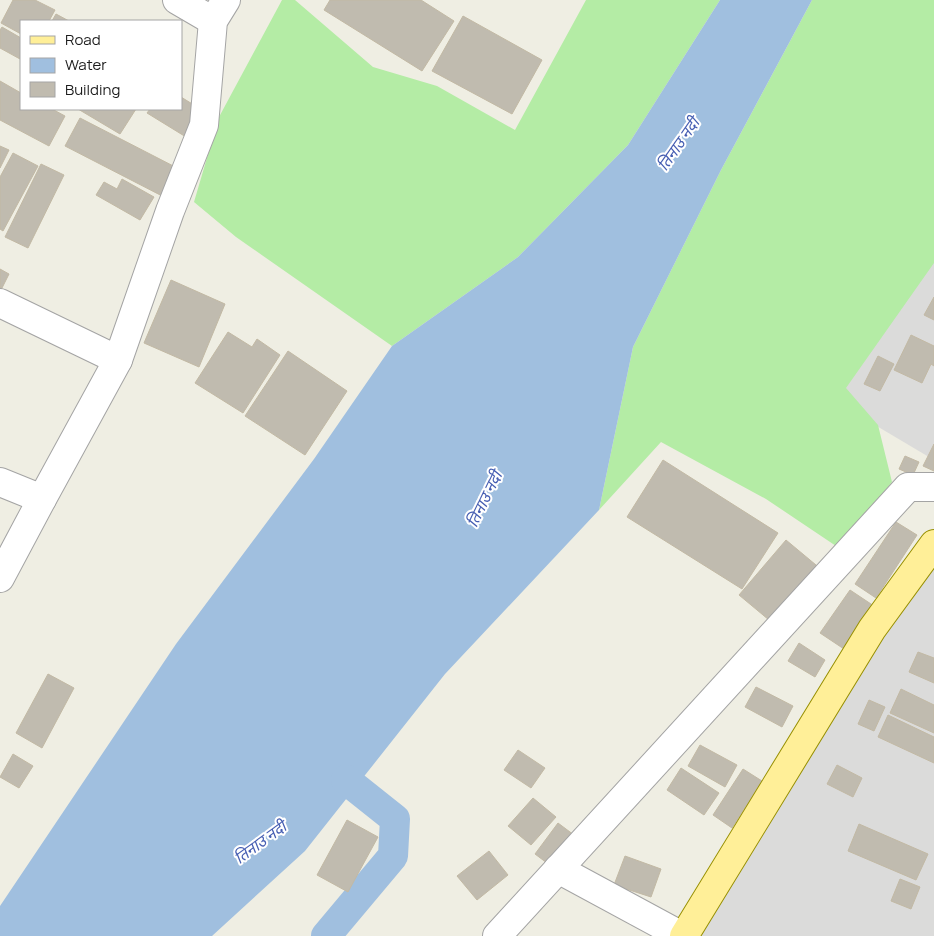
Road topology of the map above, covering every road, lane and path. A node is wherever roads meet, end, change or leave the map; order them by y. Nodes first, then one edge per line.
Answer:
1 (177, 0) edge
2 (220, 11) edge
3 (0, 303) edge
4 (118, 360) junction
5 (0, 482) edge
6 (934, 486) edge
7 (42, 499) junction
8 (934, 544) edge
9 (0, 578) edge
10 (558, 869) junction
11 (497, 936) edge
12 (683, 936) edge

1 - 2 street
2 - 4 street
3 - 4 street
4 - 7 street
5 - 7 street
6 - 10 street
7 - 9 street
8 - 12 main road
10 - 11 street
10 - 12 street

